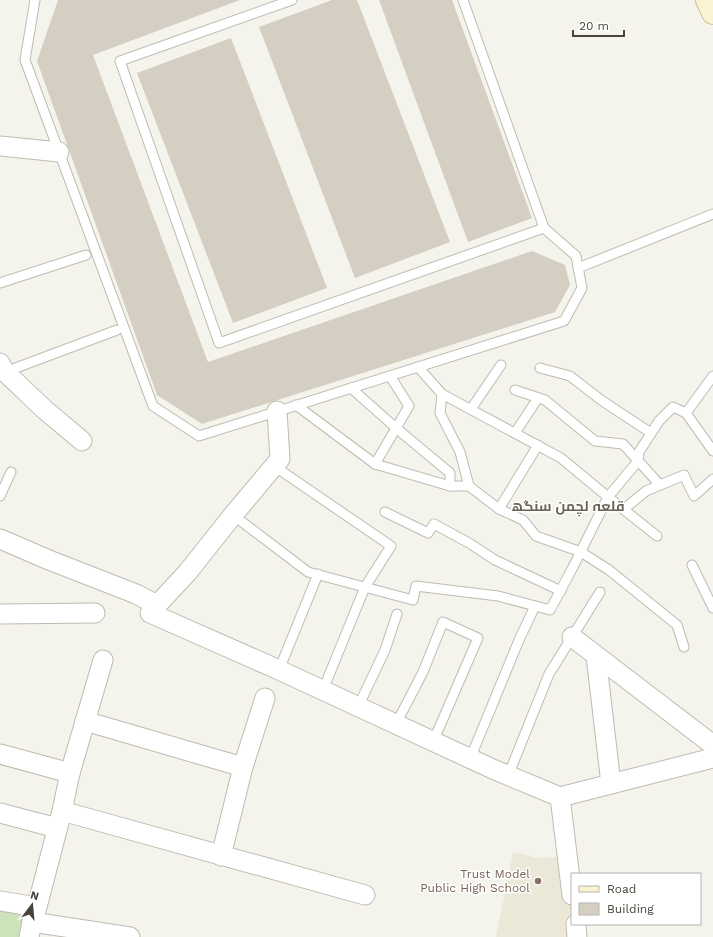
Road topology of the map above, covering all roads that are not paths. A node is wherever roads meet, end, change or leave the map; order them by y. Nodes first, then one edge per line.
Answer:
1 (35, 0) edge
2 (292, 0) edge
3 (464, 0) edge
4 (707, 0) edge
5 (713, 14) edge
6 (0, 146) edge
7 (59, 152) junction
8 (713, 214) edge
9 (544, 228) junction
10 (86, 255) dead end
11 (578, 268) junction
12 (0, 283) edge
13 (117, 330) dead end
14 (501, 365) dead end
15 (3, 367) edge
16 (418, 367) junction
17 (540, 368) dead end
18 (390, 376) junction
19 (713, 376) edge
20 (351, 388) junction
21 (515, 390) dead end
22 (442, 394) junction
23 (538, 398) junction
24 (296, 405) junction
25 (471, 409) junction
26 (277, 411) junction
27 (686, 414) junction
28 (396, 428) junction
29 (515, 433) junction
30 (651, 433) junction
31 (82, 441) dead end
32 (538, 445) junction
33 (713, 451) edge
34 (638, 461) junction
35 (375, 464) junction
36 (274, 466) junction
37 (11, 472) dead end
38 (713, 479) edge
39 (660, 485) junction
40 (450, 486) junction
41 (469, 486) junction
42 (0, 496) edge
43 (608, 497) junction
44 (499, 509) junction
45 (624, 509) junction
46 (385, 512) dead end
47 (233, 515) junction
48 (657, 536) dead end
49 (0, 539) edge
50 (580, 552) junction
51 (692, 565) dead end
52 (318, 574) junction
53 (365, 587) junction
54 (561, 591) junction
55 (600, 592) dead end
56 (157, 605) junction
57 (535, 606) junction
58 (713, 608) edge
59 (95, 613) dead end
60 (0, 614) edge
61 (397, 614) dead end
62 (572, 637) junction
63 (684, 647) dead end
64 (596, 656) junction
65 (103, 660) dead end
66 (279, 670) junction
67 (323, 690) junction
68 (265, 698) dead end
69 (358, 707) junction
70 (85, 721) junction
71 (396, 724) junction
72 (433, 742) junction
73 (713, 745) edge
74 (0, 754) edge
75 (713, 758) edge
76 (470, 759) junction
77 (243, 767) junction
78 (70, 773) junction
79 (508, 776) junction
80 (611, 784) junction
81 (560, 797) junction
82 (0, 813) edge
83 (60, 819) junction
84 (221, 856) junction
85 (571, 887) edge
86 (365, 895) dead end
87 (0, 901) edge
88 (33, 922) edge
89 (576, 925) edge
90 (120, 936) edge
91 (577, 937) edge

1 - 7 lane
2 - 9 lane
3 - 9 lane
4 - 5 main road
6 - 7 street
7 - 26 lane
8 - 11 lane
9 - 11 lane
10 - 12 lane
11 - 16 lane
13 - 15 lane
14 - 25 lane
15 - 31 street
16 - 18 lane
16 - 22 lane
17 - 30 lane
18 - 20 lane
18 - 28 lane
19 - 27 lane
20 - 24 lane
20 - 28 lane
21 - 23 lane
22 - 25 lane
22 - 41 lane
23 - 29 lane
23 - 34 lane
24 - 26 lane
24 - 35 lane
25 - 29 lane
26 - 36 street
27 - 30 lane
27 - 33 lane
28 - 35 lane
28 - 40 lane
29 - 32 lane
30 - 34 lane
32 - 43 lane
32 - 44 lane
34 - 39 lane
34 - 43 lane
35 - 40 lane
36 - 47 street
36 - 53 lane
37 - 42 lane
38 - 39 lane
39 - 45 lane
40 - 41 lane
41 - 44 lane
43 - 45 lane
43 - 50 lane
44 - 50 lane
45 - 48 lane
46 - 54 lane
47 - 52 lane
47 - 56 street
49 - 56 street
50 - 54 lane
50 - 63 lane
51 - 58 lane
52 - 53 lane
52 - 66 lane
53 - 57 lane
53 - 67 lane
54 - 57 lane
55 - 62 lane
56 - 66 street
57 - 76 lane
59 - 60 street
61 - 69 lane
62 - 64 street
62 - 79 lane
64 - 73 street
64 - 80 street
65 - 70 street
66 - 67 street
67 - 69 street
68 - 77 street
69 - 71 street
70 - 77 street
70 - 78 street
71 - 72 street
71 - 72 lane
72 - 76 street
74 - 78 street
75 - 80 street
76 - 79 street
77 - 84 street
78 - 83 street
79 - 81 street
80 - 81 street
81 - 85 street
82 - 83 street
83 - 84 street
83 - 88 street
84 - 86 street
87 - 88 street
88 - 90 street
89 - 91 street

